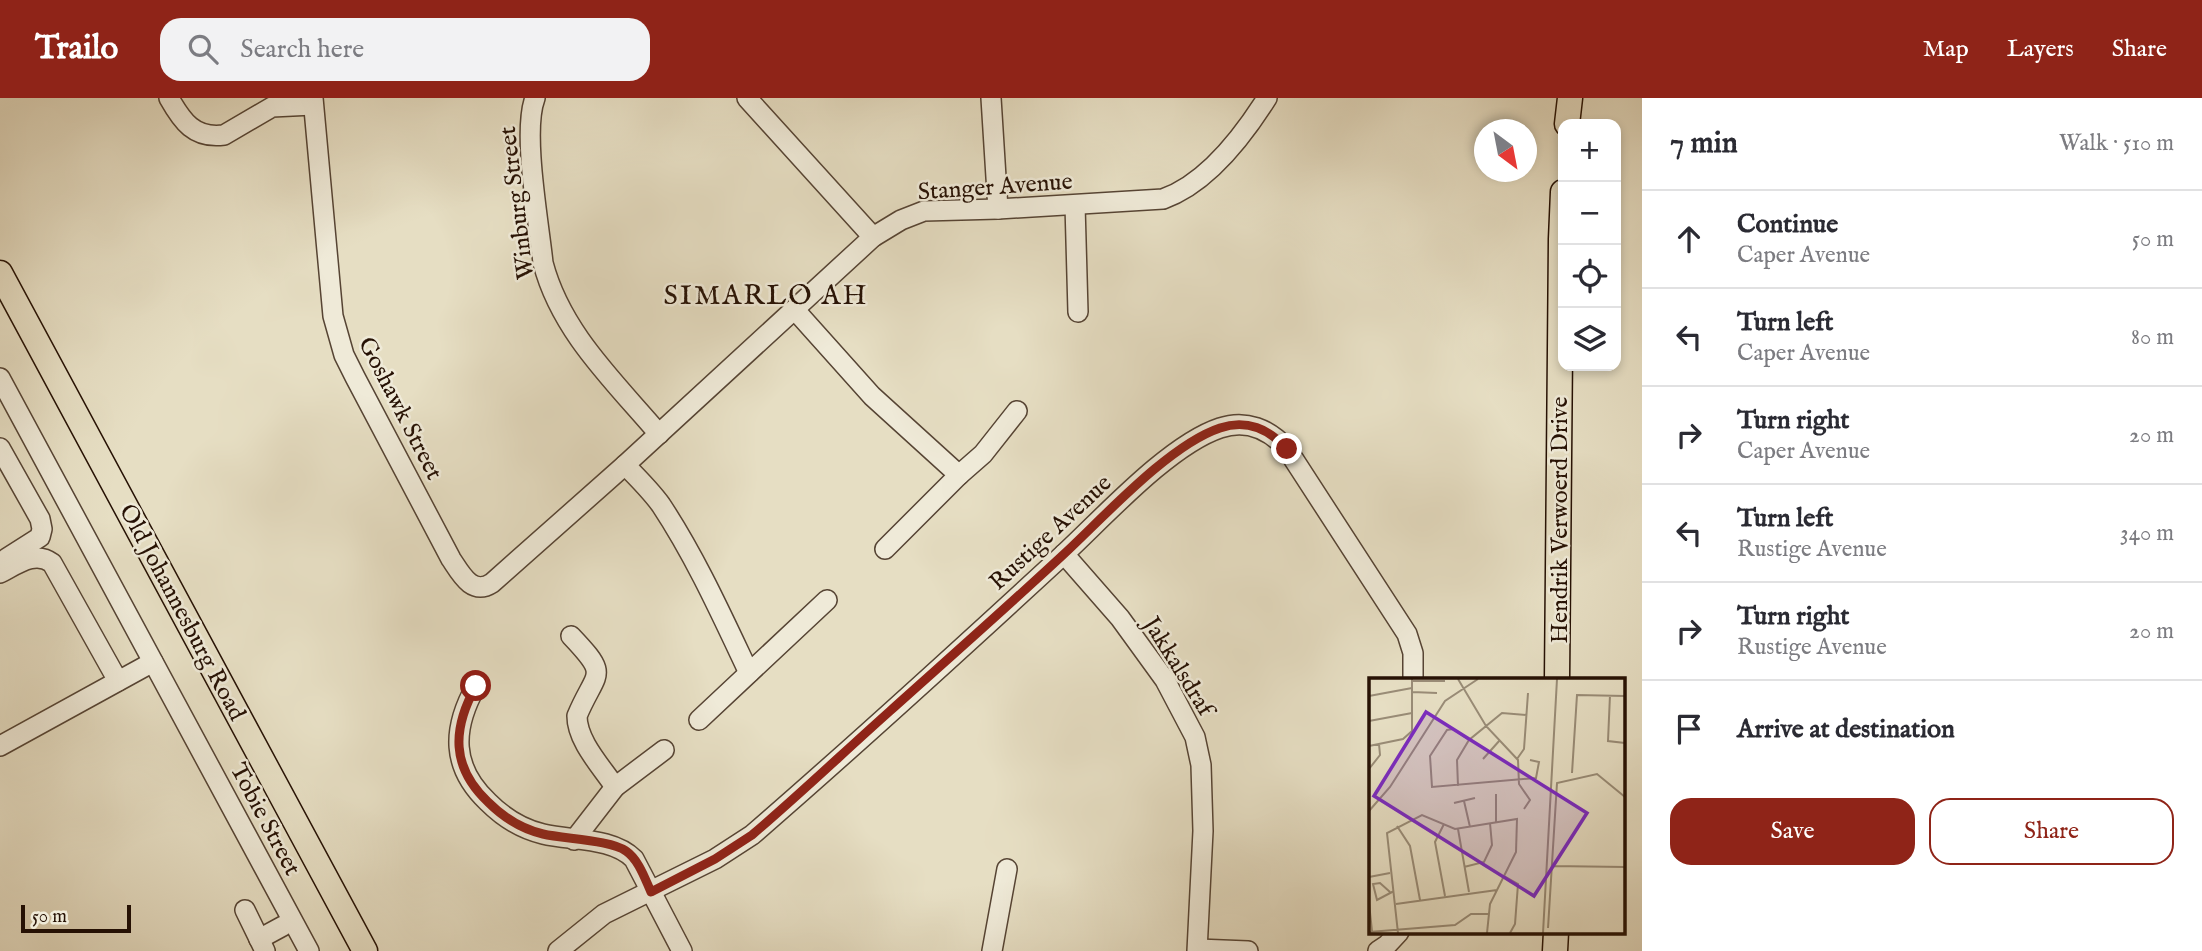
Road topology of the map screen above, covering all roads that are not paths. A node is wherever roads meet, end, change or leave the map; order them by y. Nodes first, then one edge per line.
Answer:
1 (169, 98) edge
2 (535, 98) edge
3 (747, 98) edge
4 (991, 98) edge
5 (1268, 98) edge
6 (1570, 98) edge
7 (313, 102) edge
8 (1568, 119) edge
9 (1075, 205) junction
10 (998, 209) junction
11 (873, 237) junction
12 (1560, 245) edge
13 (0, 273) edge
14 (795, 310) junction
15 (1078, 312) dead end
16 (0, 378) edge
17 (5, 398) edge
18 (1017, 411) dead end
19 (659, 434) junction
20 (0, 447) edge
21 (625, 465) junction
22 (960, 475) junction
23 (68, 504) junction
24 (40, 519) junction
25 (885, 549) dead end
26 (1064, 554) junction
27 (0, 558) edge
28 (0, 573) edge
29 (487, 586) joint
30 (827, 600) dead end
31 (571, 636) dead end
32 (153, 662) junction
33 (749, 673) junction
34 (1413, 678) edge
35 (1558, 678) edge
36 (118, 681) junction
37 (476, 686) dead end
38 (699, 720) dead end
39 (0, 746) edge
40 (664, 750) dead end
41 (615, 787) junction
42 (574, 840) junction
43 (1007, 869) dead end
44 (651, 892) junction
45 (245, 910) dead end
46 (283, 926) dead end
47 (1397, 934) edge
48 (262, 945) edge
49 (1197, 950) edge
50 (309, 951) edge
51 (365, 951) edge
52 (558, 951) edge
53 (682, 951) edge
54 (992, 951) edge
55 (1248, 951) edge
56 (1378, 951) edge

1 - 7 street
2 - 19 street, Winburg Street
3 - 11 street
4 - 10 street
5 - 9 street, Stanger Avenue
6 - 8 main road
7 - 29 street, Goshawk Street
9 - 10 street, Stanger Avenue
9 - 15 street
10 - 11 street, Stanger Avenue
11 - 14 street, Stanger Avenue
12 - 35 main road, Hendrik Verwoerd Drive
13 - 51 main road, Old Johannesburg Road
14 - 19 street, Stanger Avenue
14 - 22 street
16 - 17 street, Tobie Street
17 - 23 street, Tobie Street
18 - 22 street
19 - 21 street, Stanger Avenue
20 - 24 street
21 - 29 street, Stanger Avenue
21 - 33 street
22 - 25 street
23 - 24 street
23 - 32 street, Tobie Street
24 - 27 street
26 - 34 street, Rustige Avenue
26 - 44 street, Rustige Avenue
26 - 49 street, Jakkalsdraf
28 - 36 street
30 - 33 street
31 - 41 street
32 - 36 street
32 - 50 street, Tobie Street
33 - 38 street
36 - 39 street
37 - 42 street
40 - 41 street
41 - 42 street
42 - 44 street
43 - 54 street
44 - 52 street, Rustige Avenue
44 - 53 street
45 - 48 street
46 - 48 street
47 - 56 street
49 - 55 street

